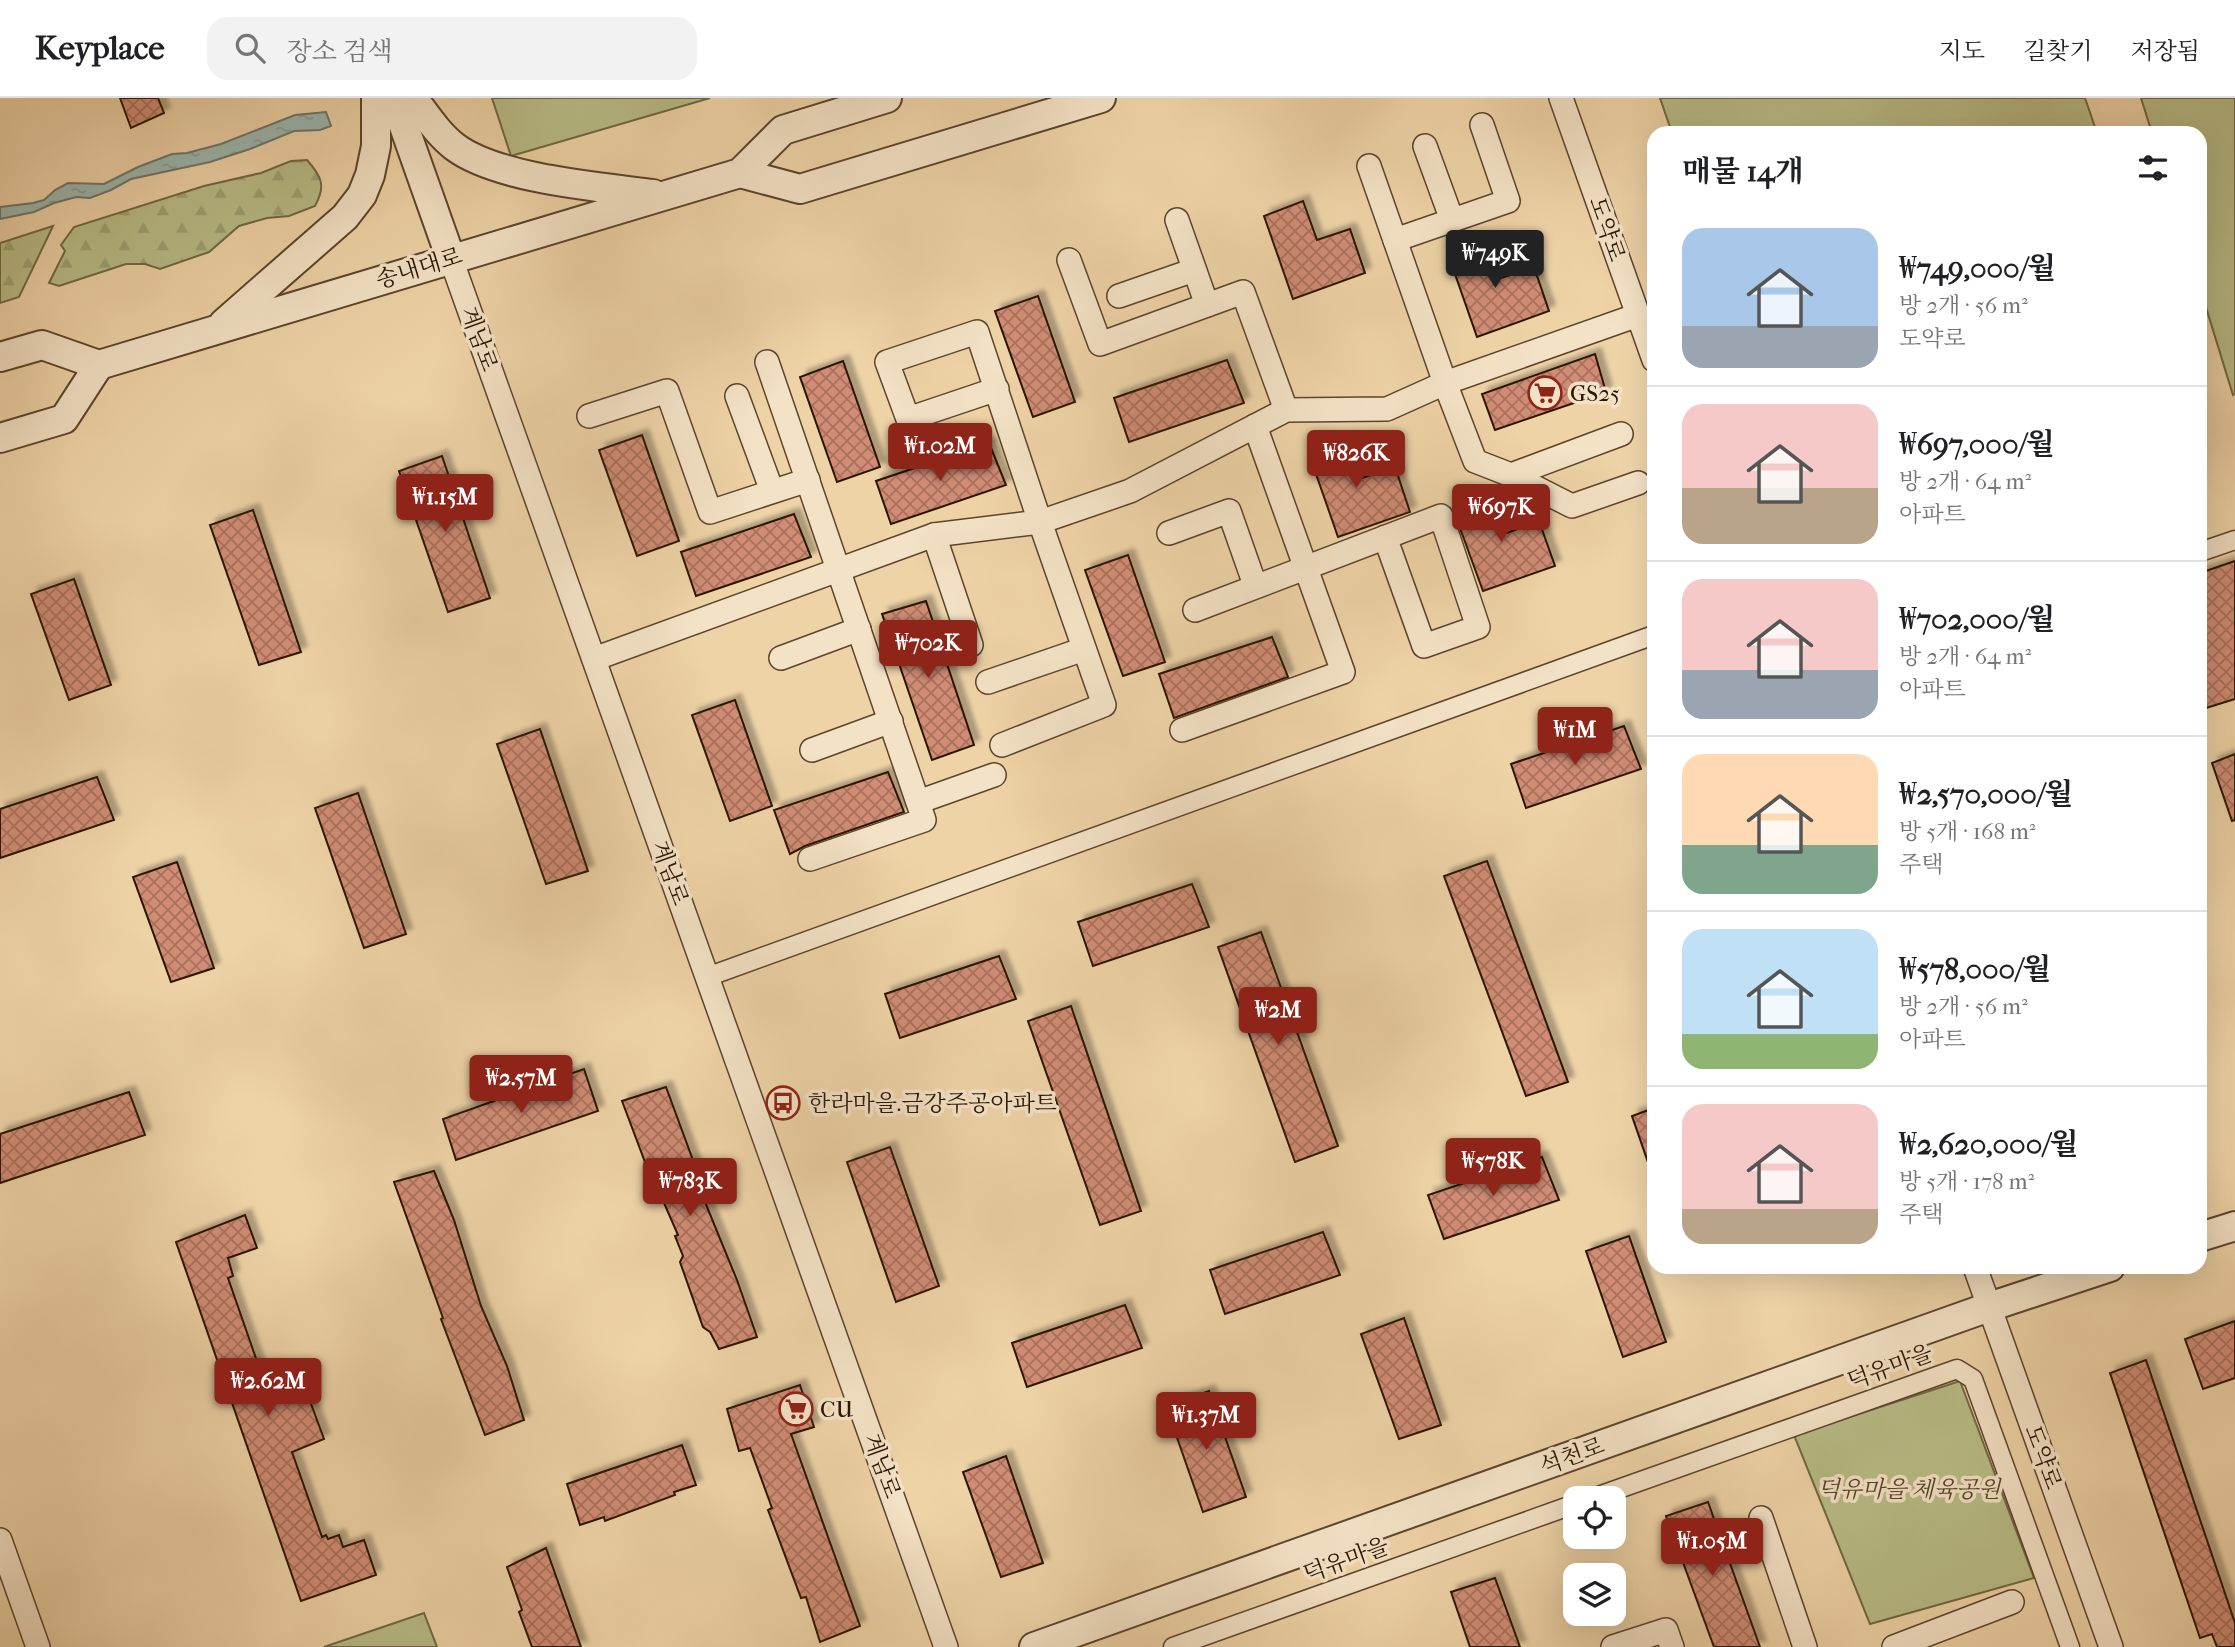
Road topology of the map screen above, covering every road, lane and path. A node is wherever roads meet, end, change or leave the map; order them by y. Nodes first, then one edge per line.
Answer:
1 (376, 98) edge
2 (394, 98) edge
3 (413, 98) edge
4 (887, 98) edge
5 (1101, 98) edge
6 (1561, 98) edge
7 (1482, 125) dead end
8 (1425, 146) dead end
9 (1369, 166) dead end
10 (740, 173) junction
11 (663, 195) junction
12 (1177, 220) dead end
13 (1452, 220) junction
14 (1395, 240) junction
15 (451, 259) junction
16 (1069, 260) dead end
17 (1194, 270) junction
18 (1119, 296) dead end
19 (1207, 305) junction
20 (1638, 315) junction
21 (217, 330) junction
22 (1647, 340) edge
23 (0, 358) edge
24 (767, 362) dead end
25 (99, 365) junction
26 (1445, 383) junction
27 (997, 389) junction
28 (737, 396) dead end
29 (1286, 410) junction
30 (589, 416) dead end
31 (1255, 426) junction
32 (1621, 434) dead end
33 (0, 438) edge
34 (1511, 475) junction
35 (808, 480) junction
36 (1637, 483) dead end
37 (772, 491) junction
38 (1040, 522) junction
39 (1169, 533) dead end
40 (934, 535) junction
41 (1385, 537) junction
42 (2235, 540) edge
43 (2207, 550) edge
44 (1306, 567) junction
45 (839, 570) junction
46 (1255, 585) junction
47 (1195, 610) dead end
48 (859, 629) junction
49 (1647, 638) edge
50 (971, 645) dead end
51 (1084, 649) junction
52 (781, 658) dead end
53 (594, 659) junction
54 (988, 682) dead end
55 (891, 721) junction
56 (1182, 730) dead end
57 (1002, 745) dead end
58 (812, 750) dead end
59 (994, 775) dead end
60 (918, 802) junction
61 (810, 859) dead end
62 (707, 977) junction
63 (2235, 1226) edge
64 (2207, 1235) edge
65 (1977, 1274) edge
66 (2089, 1274) edge
67 (1989, 1307) junction
68 (1626, 1486) edge
69 (1563, 1508) edge
70 (1761, 1518) dead end
71 (0, 1540) edge
72 (2012, 1602) dead end
73 (38, 1647) edge
74 (946, 1647) edge
75 (1034, 1647) edge
76 (1173, 1647) edge
77 (1613, 1647) edge
78 (1672, 1647) edge
79 (1805, 1647) edge
80 (1894, 1647) edge
81 (2070, 1647) edge
82 (2111, 1647) edge

1 - 21 street
2 - 15 street, 계남로
3 - 11 street
4 - 10 street, 송내대로
5 - 10 street
6 - 20 street, 도약로
7 - 13 street
8 - 13 street
9 - 14 street
10 - 11 street, 송내대로
11 - 15 street, 송내대로
12 - 17 street
13 - 14 street
14 - 26 street
15 - 21 street, 송내대로
15 - 53 street, 계남로
16 - 19 street
17 - 18 street
17 - 19 street
19 - 29 street
20 - 22 street, 도약로
20 - 26 street
21 - 25 street, 송내대로
23 - 25 street
24 - 35 street
25 - 33 street
26 - 29 street
26 - 34 street
27 - 27 street
27 - 38 street
28 - 37 street
29 - 31 street
30 - 37 street
31 - 38 street
31 - 44 street
32 - 34 street
34 - 36 street
35 - 37 street
35 - 45 street
38 - 40 street
38 - 51 street
39 - 46 street
40 - 45 street
40 - 50 street
41 - 41 street
41 - 44 street
42 - 43 street
44 - 46 street
44 - 56 street
45 - 48 street
45 - 53 street
46 - 47 street
48 - 52 street
48 - 55 street
49 - 62 street
51 - 54 street
51 - 57 street
53 - 62 street, 계남로
55 - 58 street
55 - 60 street
59 - 60 street
60 - 61 street
62 - 74 street, 계남로
63 - 64 street
65 - 67 street, 도약로
66 - 67 street, 석천로
67 - 75 street, 석천로
67 - 82 street, 도약로
68 - 81 street, 덕유마을
69 - 76 street, 덕유마을
70 - 79 street
71 - 73 street
72 - 80 street
77 - 78 street

